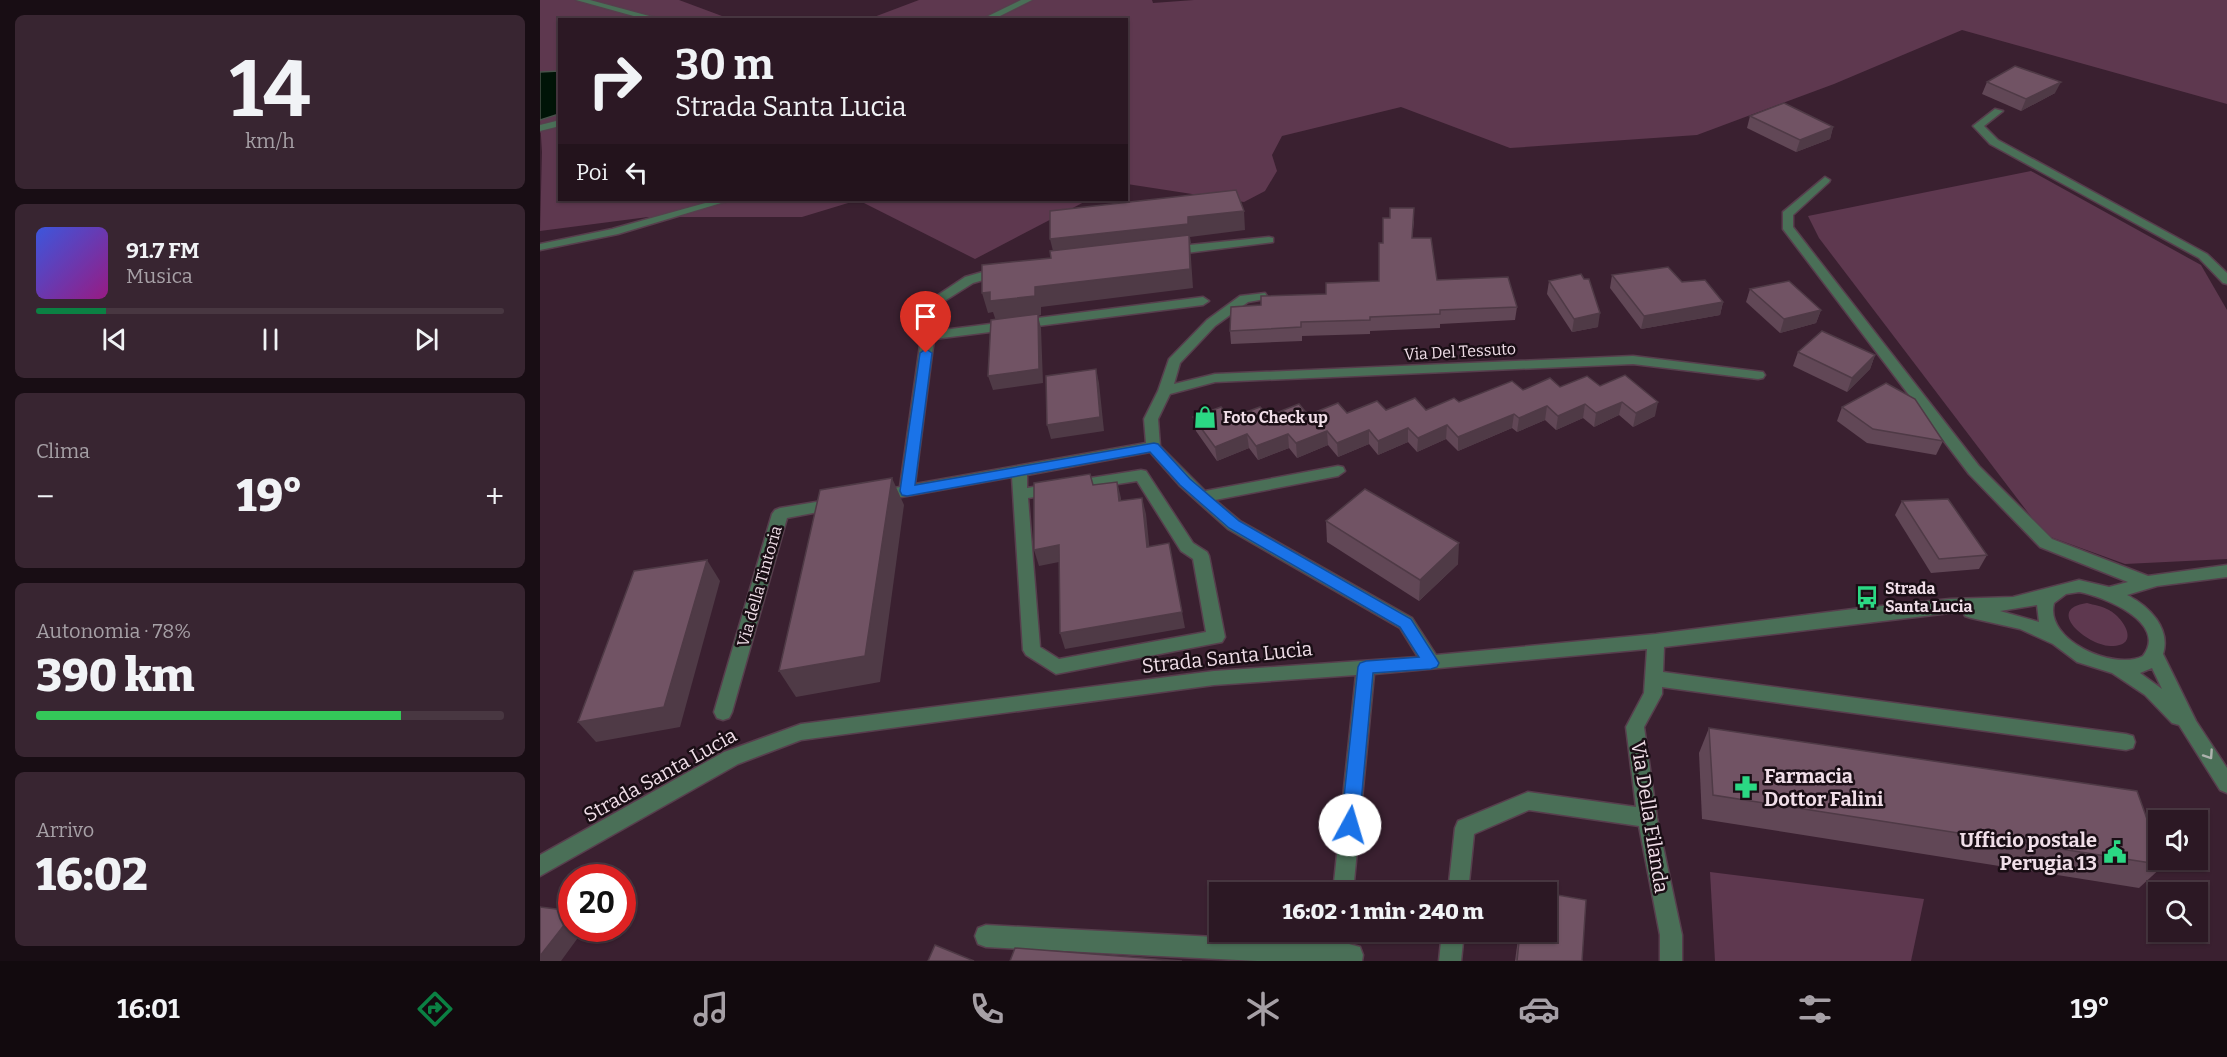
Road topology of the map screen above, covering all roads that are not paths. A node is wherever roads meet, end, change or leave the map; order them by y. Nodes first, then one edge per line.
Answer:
1 (580, 0) edge
2 (1028, 0) edge
3 (652, 18) edge
4 (988, 18) edge
5 (1998, 111) dead end
6 (558, 124) edge
7 (540, 128) edge
8 (1825, 180) dead end
9 (722, 201) edge
10 (1269, 240) dead end
11 (540, 247) edge
12 (1152, 253) edge
13 (1013, 270) edge
14 (2227, 280) edge
15 (1261, 296) edge
16 (1203, 301) dead end
17 (928, 336) junction
18 (1758, 375) dead end
19 (1165, 391) junction
20 (1154, 447) junction
21 (1019, 471) junction
22 (1338, 471) dead end
23 (907, 491) junction
24 (1020, 494) junction
25 (1202, 497) junction
26 (2227, 571) edge
27 (2148, 583) junction
28 (2110, 593) junction
29 (2047, 596) junction
30 (1950, 606) junction
31 (2058, 638) junction
32 (1656, 641) junction
33 (2155, 656) junction
34 (1431, 663) junction
35 (1366, 667) junction
36 (2116, 668) junction
37 (1654, 678) junction
38 (723, 712) dead end
39 (2189, 727) junction
40 (2126, 742) dead end
41 (2227, 784) edge
42 (1647, 818) junction
43 (540, 866) edge
44 (1344, 882) edge
45 (1459, 882) edge
46 (986, 936) dead end
47 (1341, 942) edge
48 (1452, 942) edge
49 (1344, 958) edge
50 (1450, 961) edge
51 (1671, 961) edge

1 - 3 street
2 - 4 street
5 - 14 street
6 - 7 street
8 - 27 street
9 - 11 street
10 - 12 street
13 - 17 street
15 - 19 street
16 - 17 street
17 - 23 street
18 - 19 street, Via Del Tessuto
19 - 20 street
20 - 21 street, Via della Tintoria
20 - 25 street
21 - 23 street, Via della Tintoria
21 - 24 street
22 - 25 street
23 - 38 street, Via della Tintoria
24 - 24 street
25 - 34 street
26 - 27 street
27 - 28 street
28 - 29 street
28 - 33 street
29 - 30 street, Strada Santa Lucia
29 - 31 street
30 - 31 street, Strada Santa Lucia
30 - 32 street, Strada Santa Lucia
31 - 36 street
32 - 34 street, Strada Santa Lucia
32 - 37 street, Via Della Filanda
33 - 36 street
33 - 39 street
34 - 35 street, Strada Santa Lucia
35 - 43 street, Strada Santa Lucia
35 - 44 street
36 - 39 street
37 - 40 street
37 - 42 street, Via Della Filanda
39 -> 41 street
42 - 45 street
42 - 51 street, Via Della Filanda
46 - 49 street
47 - 49 street
48 - 50 street

